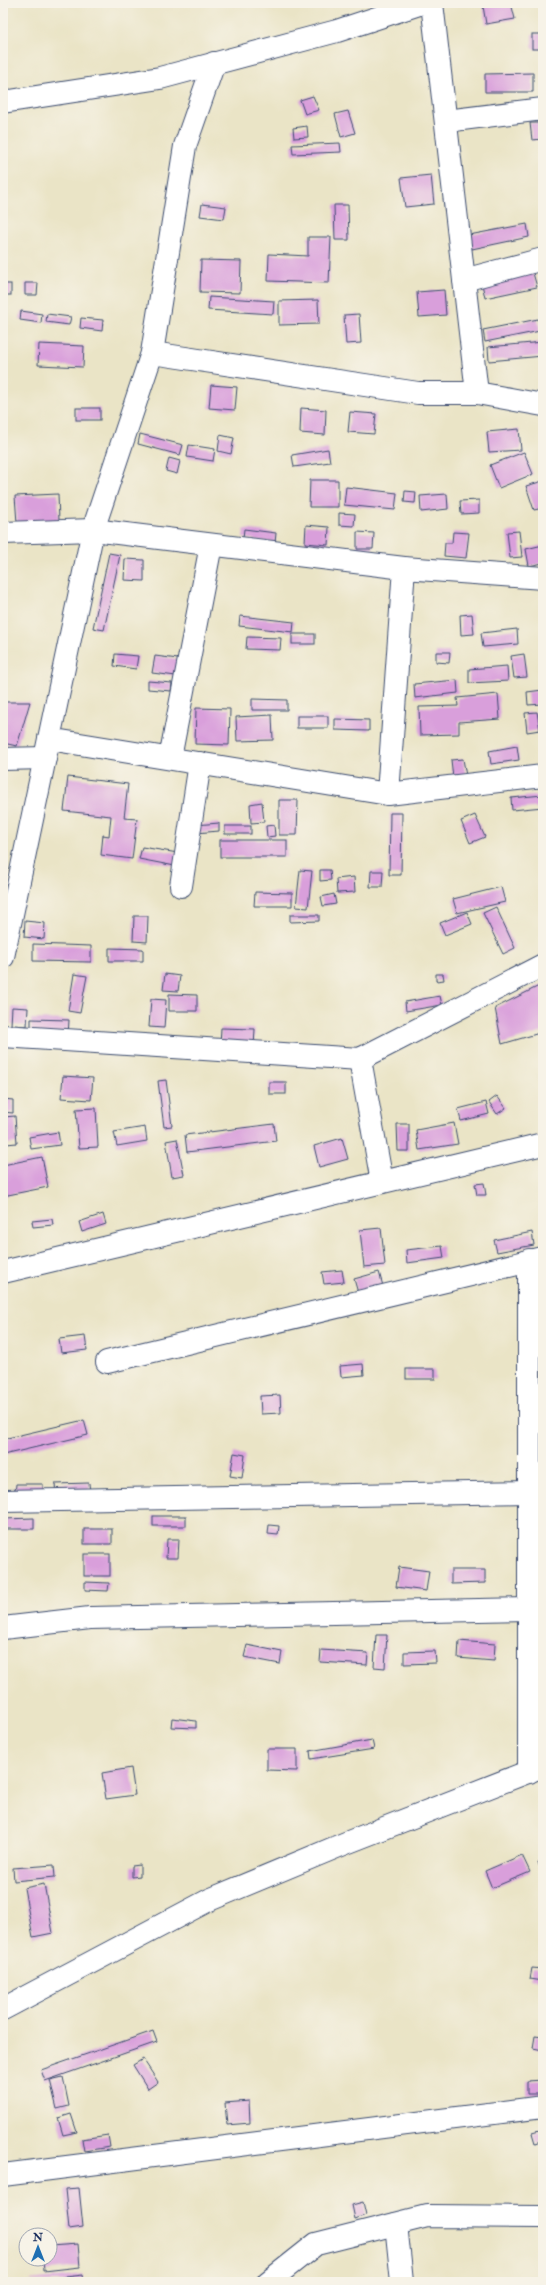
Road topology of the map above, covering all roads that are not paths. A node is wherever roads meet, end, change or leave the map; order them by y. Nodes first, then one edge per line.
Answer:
1 (422, 3) edge
2 (432, 3) edge
3 (214, 64) junction
4 (3, 102) edge
5 (543, 109) edge
6 (446, 121) junction
7 (543, 259) edge
8 (464, 280) junction
9 (152, 353) junction
10 (476, 393) junction
11 (543, 405) edge
12 (93, 530) junction
13 (3, 533) edge
14 (212, 545) junction
15 (404, 568) junction
16 (543, 578) edge
17 (47, 748) junction
18 (170, 758) junction
19 (3, 759) edge
20 (200, 763) junction
21 (543, 776) edge
22 (388, 794) junction
23 (182, 886) dead end
24 (8, 907) edge
25 (3, 958) edge
26 (543, 965) edge
27 (3, 1036) edge
28 (360, 1059) junction
29 (543, 1144) edge
30 (382, 1182) junction
31 (536, 1259) edge
32 (3, 1272) edge
33 (107, 1362) dead end
34 (529, 1492) junction
35 (3, 1500) edge
36 (529, 1609) junction
37 (3, 1628) edge
38 (536, 1769) edge
39 (3, 2009) edge
40 (543, 2107) edge
41 (3, 2176) edge
42 (543, 2216) edge
43 (396, 2224) junction
44 (268, 2282) edge
45 (402, 2282) edge

1 - 3 street
2 - 6 street
3 - 4 street
3 - 9 street
5 - 6 street
6 - 8 street
7 - 8 street
8 - 10 street
9 - 10 street
9 - 12 street
10 - 11 street
12 - 13 street
12 - 14 street
12 - 17 street
14 - 15 street
14 - 18 street
15 - 16 street
15 - 22 street
17 - 18 street
17 - 19 street
17 - 24 street
18 - 20 street
20 - 22 street
20 - 23 street
21 - 22 street
24 - 25 street
26 - 28 street
27 - 28 street
28 - 30 street
29 - 30 street
30 - 32 street
31 - 33 street
31 - 34 street
34 - 35 street
34 - 36 street
36 - 37 street
36 - 38 street
38 - 39 street
40 - 41 street
42 - 43 street
43 - 44 street
43 - 45 street

